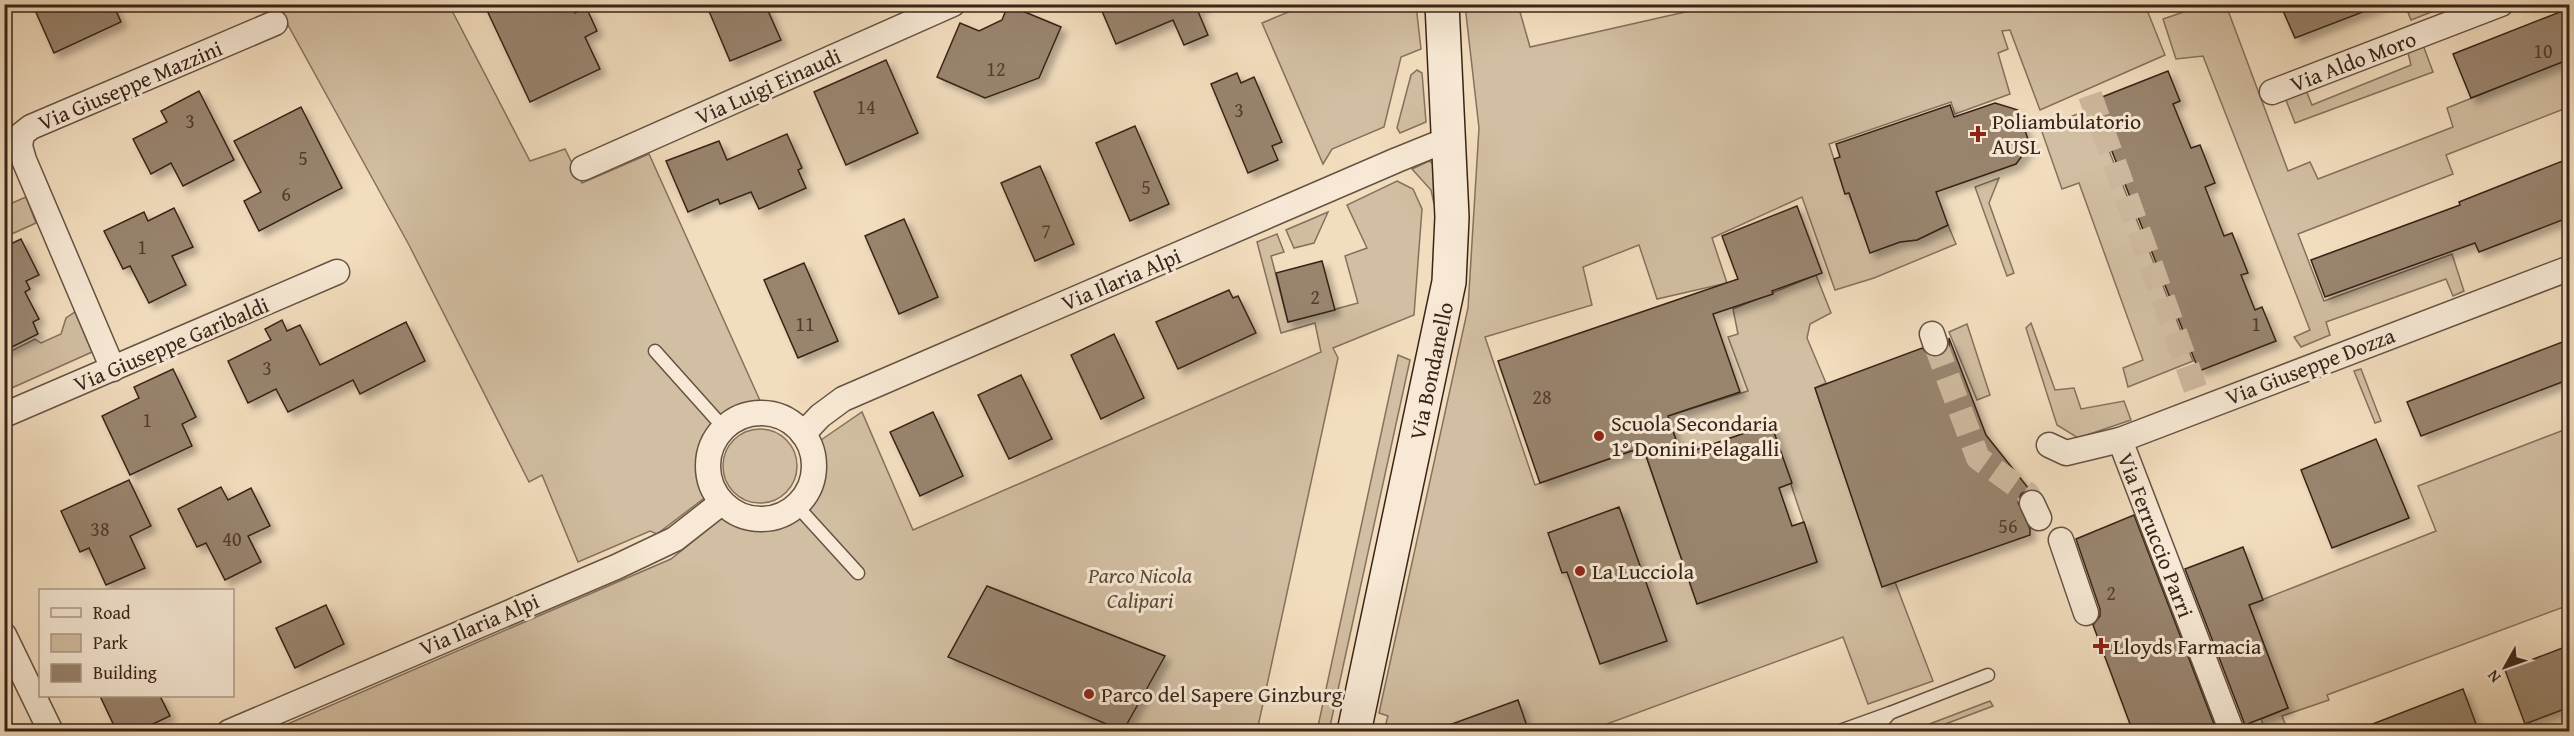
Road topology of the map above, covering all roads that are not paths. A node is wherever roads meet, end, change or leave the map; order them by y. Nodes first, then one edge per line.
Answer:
1 (953, 4) edge
2 (1442, 4) edge
3 (2501, 4) edge
4 (275, 23) dead end
5 (2272, 92) dead end
6 (1450, 147) junction
7 (583, 168) dead end
8 (2570, 268) edge
9 (337, 272) dead end
10 (655, 351) dead end
11 (113, 369) junction
12 (4, 415) edge
13 (723, 427) junction
14 (803, 434) junction
15 (2120, 440) junction
16 (2049, 445) dead end
17 (721, 503) junction
18 (797, 506) junction
19 (2061, 540) dead end
20 (858, 573) dead end
21 (2086, 613) dead end
22 (4, 634) edge
23 (1988, 675) dead end
24 (1890, 713) junction
25 (51, 732) edge
26 (229, 732) edge
27 (1354, 732) edge
28 (1837, 732) edge
29 (1873, 732) edge
30 (2232, 732) edge

1 - 7 street, Via Luigi Einaudi
2 - 6 street, Via Bondanello
3 - 5 street, Via Aldo Moro
4 - 11 street, Via Giuseppe Mazzini
6 - 14 street, Via Ilaria Alpi
6 - 27 street, Via Bondanello
8 - 15 street, Via Giuseppe Dozza
9 - 11 street, Via Giuseppe Garibaldi
10 - 13 lane
11 - 12 street, Via Giuseppe Garibaldi
13 - 14 street
13 - 17 street
14 - 18 street
15 - 16 street, Via Giuseppe Dozza
15 - 30 street, Via Ferruccio Parri
17 - 18 street
17 - 26 street, Via Ilaria Alpi
18 - 20 lane
19 - 21 street
22 - 25 street
23 - 24 lane
24 - 28 lane
24 - 29 lane

